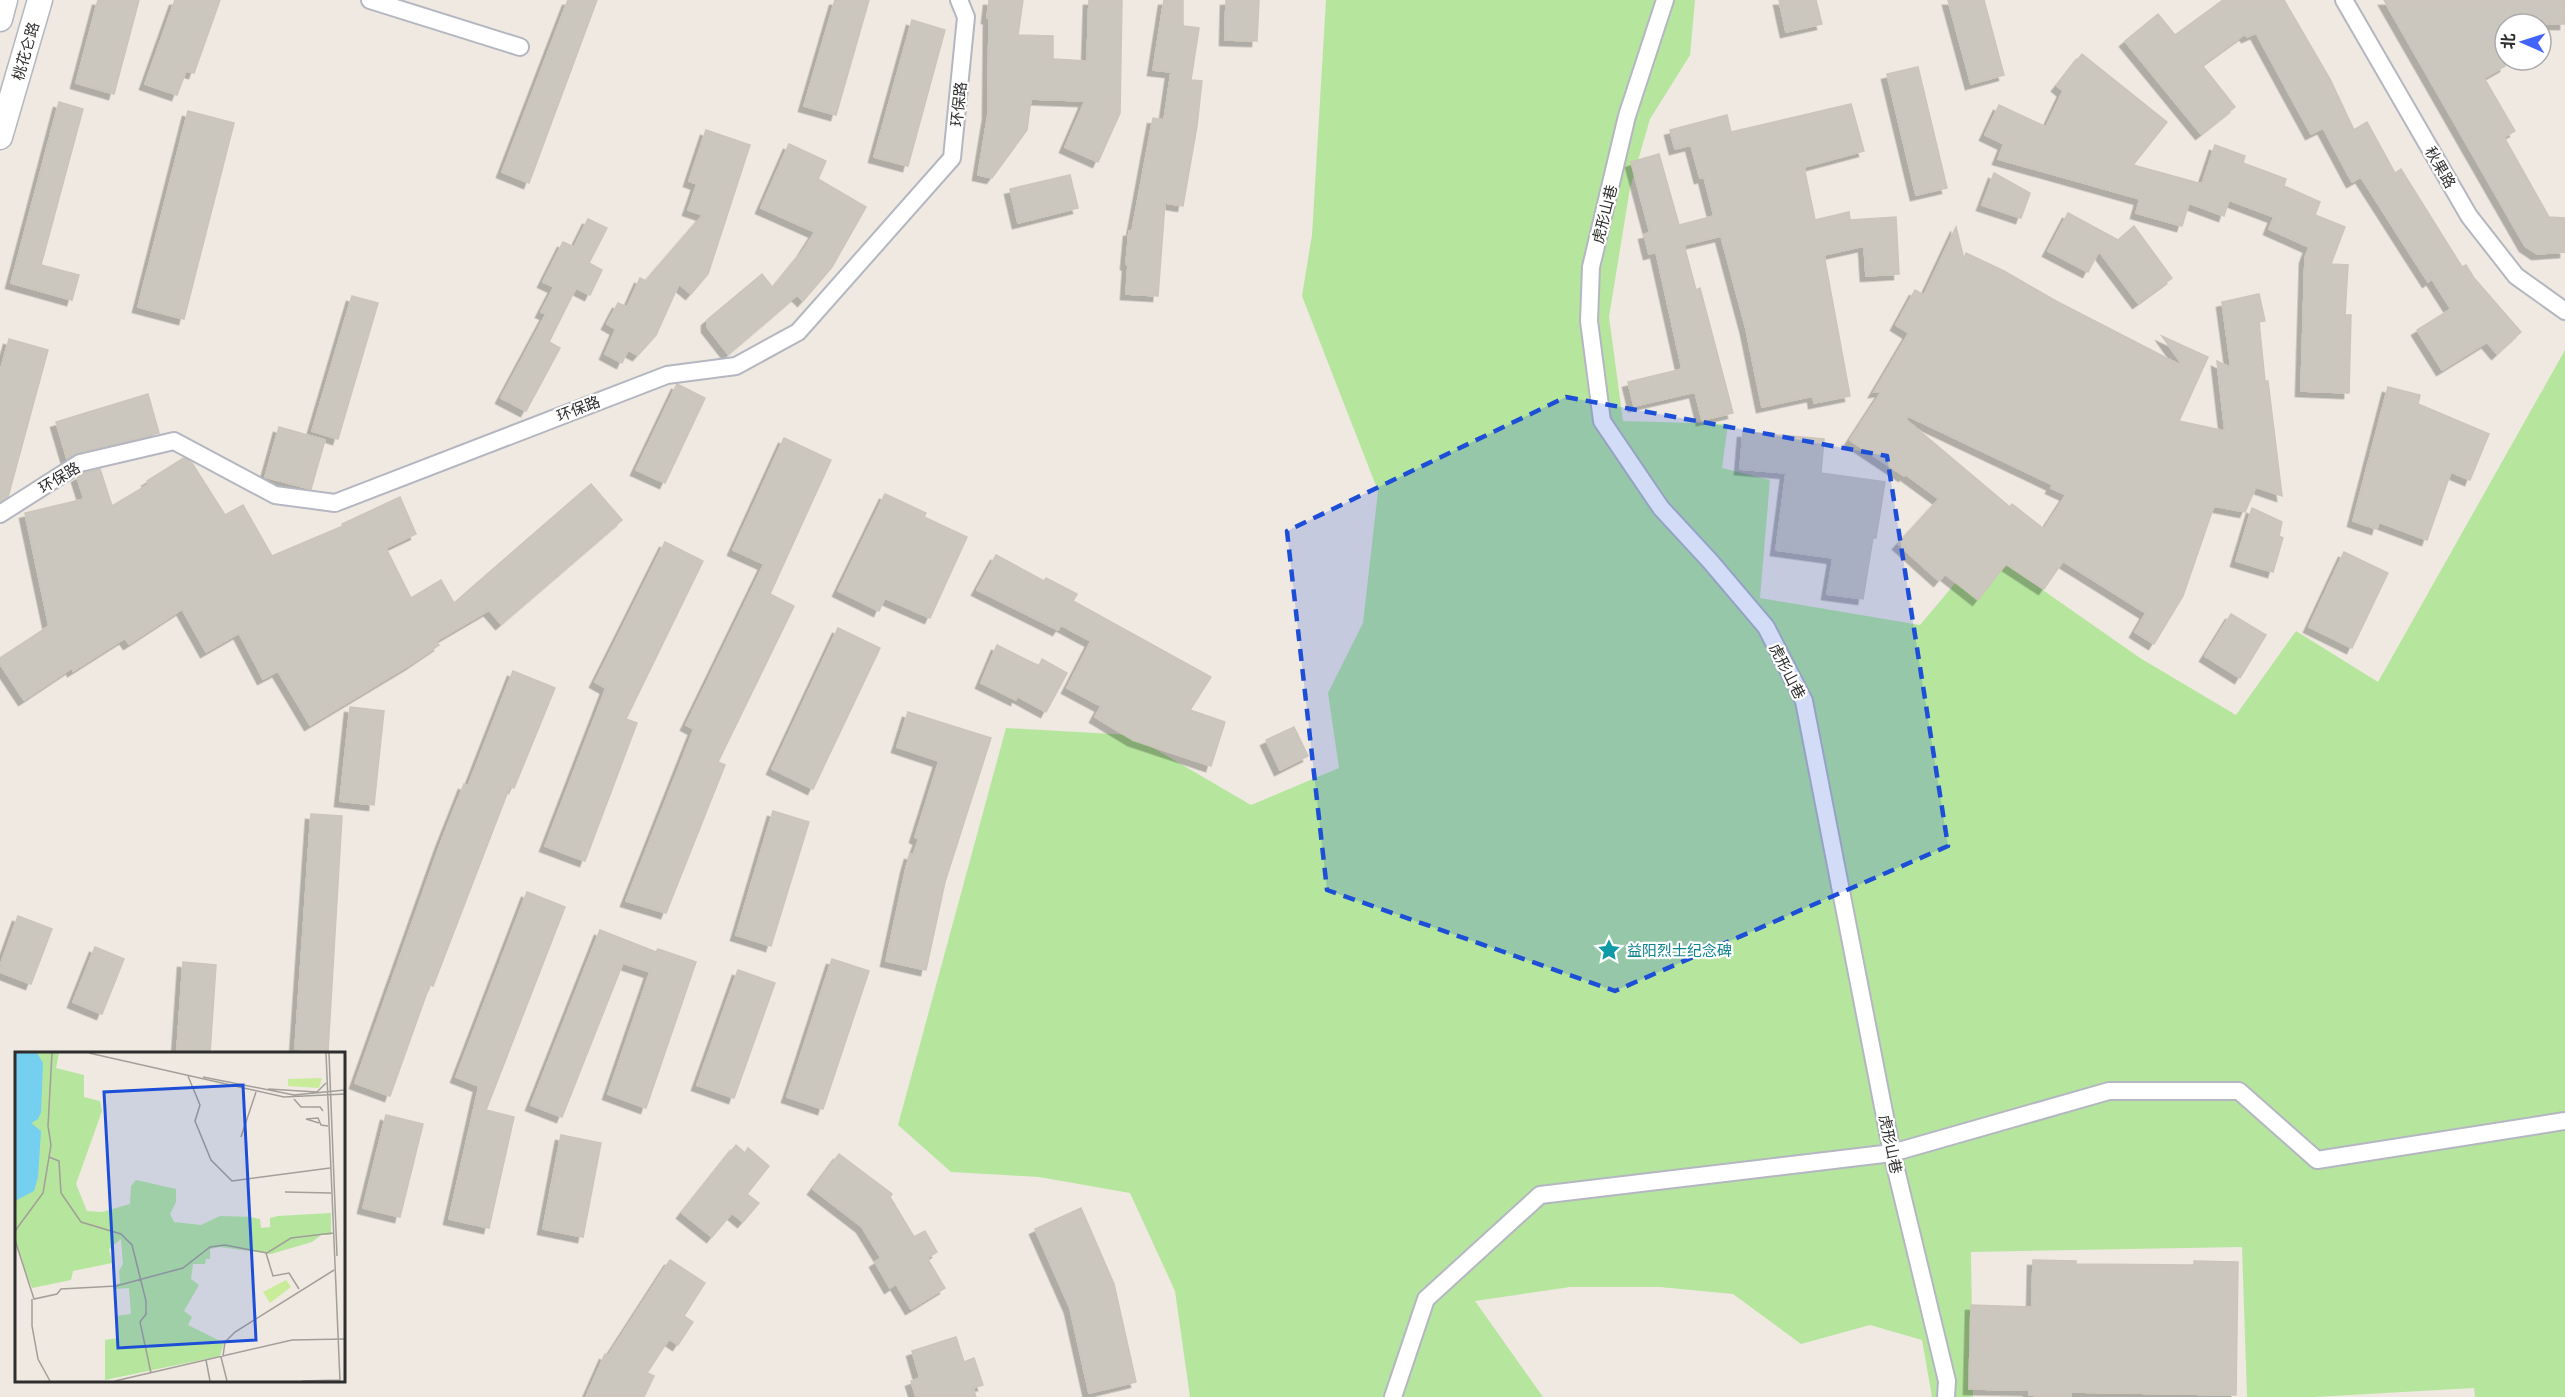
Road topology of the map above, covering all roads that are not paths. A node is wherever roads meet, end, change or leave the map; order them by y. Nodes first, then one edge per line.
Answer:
1 (5, 0) edge
2 (40, 0) edge
3 (370, 0) edge
4 (959, 0) edge
5 (1665, 0) edge
6 (2344, 0) edge
7 (0, 19) edge
8 (520, 47) dead end
9 (0, 137) edge
10 (2565, 311) edge
11 (0, 514) edge
12 (2565, 1121) edge
13 (1892, 1153) junction
14 (1393, 1397) edge
15 (1946, 1397) edge

1 - 7 main road
2 - 9 main road, 桃花仑路
3 - 8 street
4 - 11 street, 环保路
5 - 13 street, 虎形山巷
6 - 10 street, 秋果路
12 - 13 street
13 - 14 street
13 - 15 street, 虎形山巷

